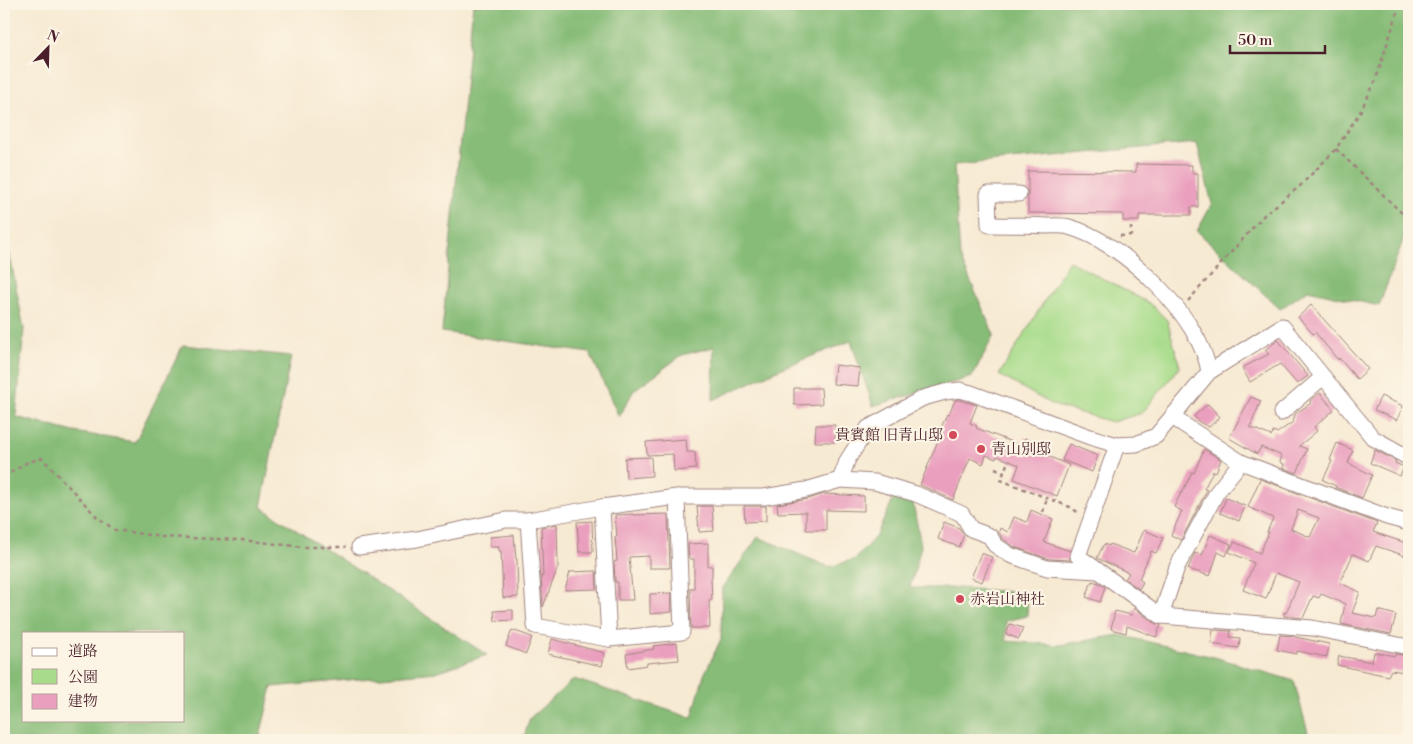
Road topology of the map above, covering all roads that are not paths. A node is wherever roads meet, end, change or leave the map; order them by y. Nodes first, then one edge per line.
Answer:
1 (1019, 194) dead end
2 (1209, 372) junction
3 (1323, 377) junction
4 (1281, 413) dead end
5 (1172, 417) junction
6 (1117, 445) junction
7 (1409, 458) edge
8 (1241, 462) junction
9 (840, 480) junction
10 (677, 497) junction
11 (602, 507) junction
12 (528, 520) junction
13 (1409, 523) edge
14 (359, 547) road end
15 (1098, 571) junction
16 (1161, 616) junction
17 (609, 639) junction
18 (1409, 647) edge

1 - 2 street
2 - 3 street
2 - 5 street
3 - 4 street
3 - 7 street
5 - 6 street
5 - 8 street
6 - 9 street
6 - 15 street
8 - 13 street
8 - 16 street
9 - 10 street
9 - 15 street
10 - 11 street
10 - 17 street
11 - 12 street
11 - 17 street
12 - 14 street
12 - 17 street
15 - 16 street
16 - 18 street

